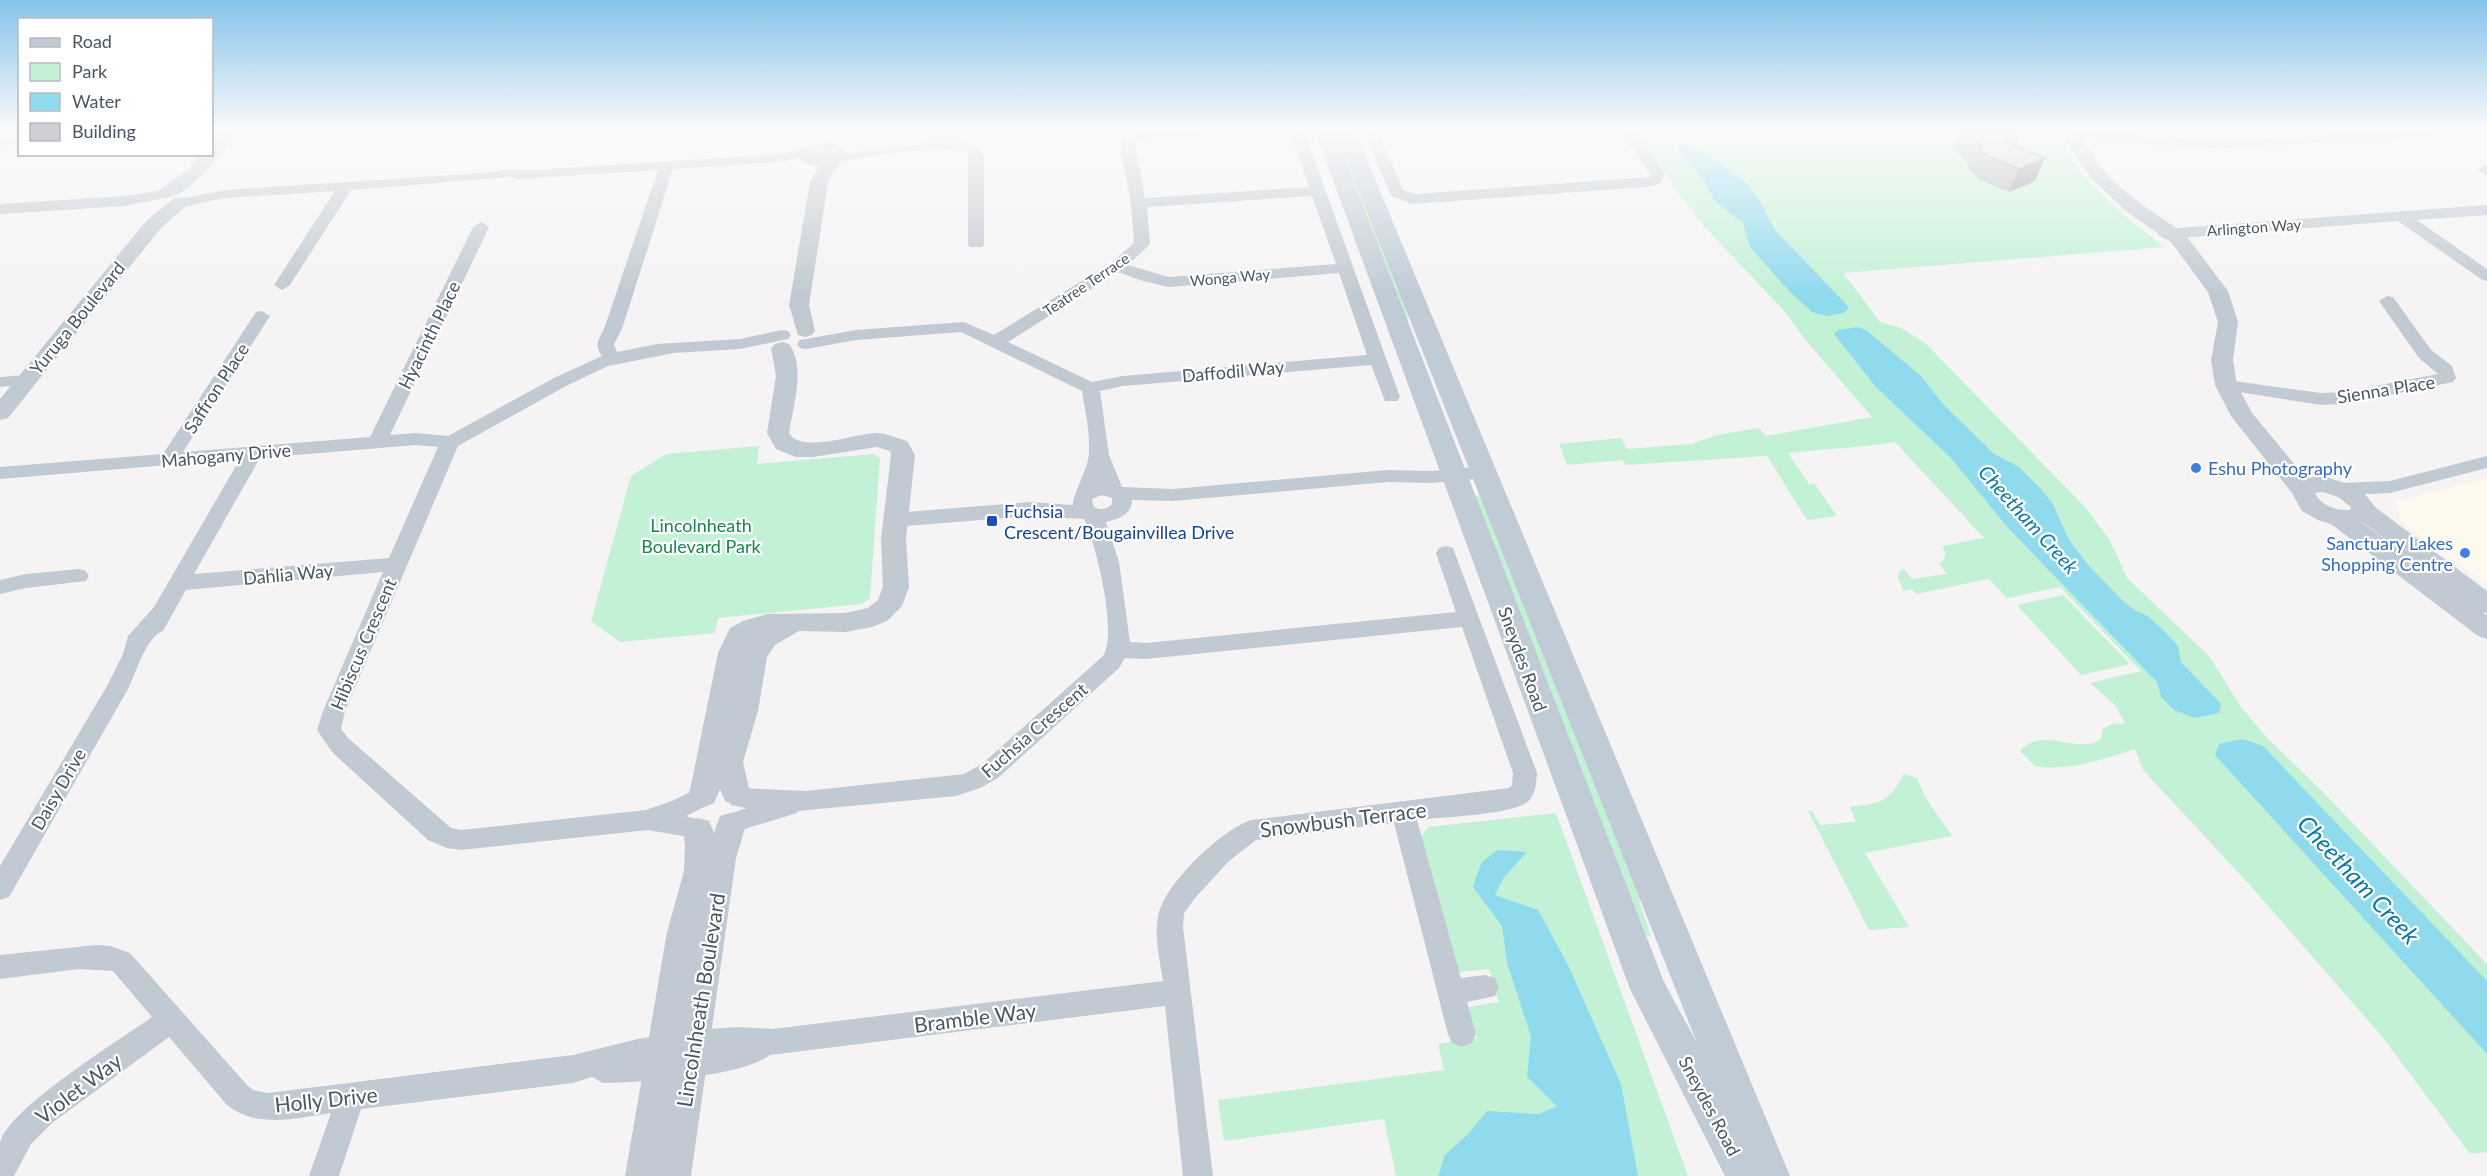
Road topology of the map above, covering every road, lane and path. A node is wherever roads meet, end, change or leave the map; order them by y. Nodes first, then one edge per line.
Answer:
1 (184, 186) edge
2 (346, 186) joint
3 (660, 186) edge
4 (818, 186) edge
5 (977, 186) edge
6 (1135, 186) edge
7 (1316, 186) edge
8 (1348, 186) edge
9 (1365, 186) edge
10 (1394, 186) edge
11 (1603, 186) edge
12 (2110, 186) edge
13 (1318, 191) junction
14 (174, 198) junction
15 (1139, 203) junction
16 (0, 209) edge
17 (2487, 210) edge
18 (2401, 216) junction
19 (482, 227) dead end
20 (2169, 234) junction
21 (976, 244) dead end
22 (1117, 266) junction
23 (1346, 268) junction
24 (2487, 276) edge
25 (282, 285) dead end
26 (2385, 301) dead end
27 (799, 305) junction
28 (262, 316) dead end
29 (805, 338) junction
30 (782, 341) junction
31 (997, 342) junction
32 (612, 354) junction
33 (1377, 359) junction
34 (787, 376) junction
35 (26, 380) junction
36 (0, 382) edge
37 (2226, 385) junction
38 (1090, 388) junction
39 (1391, 397) dead end
40 (0, 413) edge
41 (377, 442) junction
42 (451, 442) junction
43 (254, 452) junction
44 (1098, 456) junction
45 (169, 459) junction
46 (2487, 462) edge
47 (1468, 468) junction
48 (0, 473) edge
49 (2390, 487) junction
50 (2322, 488) junction
51 (1117, 501) junction
52 (1088, 504) junction
53 (2363, 509) junction
54 (2338, 518) junction
55 (894, 520) junction
56 (1446, 553) dead end
57 (1108, 556) junction
58 (397, 564) junction
59 (79, 576) dead end
60 (178, 584) junction
61 (0, 587) edge
62 (2487, 604) edge
63 (1469, 618) junction
64 (2487, 629) edge
65 (747, 642) junction
66 (1119, 650) junction
67 (703, 796) junction
68 (735, 809) junction
69 (1403, 812) junction
70 (646, 820) junction
71 (696, 829) junction
72 (0, 889) edge
73 (0, 967) edge
74 (1485, 987) dead end
75 (1177, 992) junction
76 (1452, 992) junction
77 (172, 1019) junction
78 (1462, 1034) dead end
79 (678, 1054) junction
80 (351, 1097) junction
81 (0, 1171) edge
82 (324, 1176) edge
83 (643, 1176) edge
84 (673, 1176) edge
85 (1198, 1176) edge
86 (1747, 1176) edge
87 (1770, 1176) edge

1 - 14 street, Yuruga Boulevard
2 - 14 street
2 - 25 street
3 - 32 street
4 - 27 street
5 - 21 street
6 - 15 street, Teatree Terrace
7 - 13 street
8 - 47 main road, Sneydes Road
9 - 47 main road, Sneydes Road
10 - 11 street
12 - 20 street
13 - 15 street
13 - 23 street
14 - 16 street
14 - 35 street, Yuruga Boulevard
15 - 22 street, Teatree Terrace
17 - 18 street, Arlington Way
18 - 20 street, Arlington Way
18 - 24 street
19 - 41 street, Hyacinth Place
20 - 37 street
22 - 23 street, Wonga Way
22 - 31 street, Teatree Terrace
23 - 33 street
26 - 37 street, Sienna Place
27 - 29 street
27 - 30 street
28 - 45 street, Saffron Place
29 - 30 street
29 - 31 street
29 - 34 street
30 - 32 street
30 - 34 street
31 - 38 street
32 - 42 street
33 - 38 street, Daffodil Way
33 - 39 street
34 - 55 street
35 - 36 street
35 - 40 street, Yuruga Boulevard
37 - 50 street
38 - 44 street
41 - 42 street, Mahogany Drive
41 - 43 street, Mahogany Drive
42 - 58 street, Hibiscus Crescent
43 - 45 street, Mahogany Drive
43 - 60 street, Daisy Drive
44 - 51 street
44 - 52 street
45 - 48 street, Mahogany Drive
46 - 49 street
47 - 51 street
47 - 86 main road, Sneydes Road
47 - 87 main road, Sneydes Road
49 - 50 street
49 - 53 street
50 - 53 street
50 - 54 street
51 - 52 street
51 - 52 street
51 - 57 street
52 - 55 street
52 - 57 street
53 - 54 street
53 - 62 street
54 - 64 street
55 - 65 street
56 - 63 street, Snowbush Terrace
57 - 66 street
58 - 60 street, Dahlia Way
58 - 70 street, Hibiscus Crescent
59 - 61 street
60 - 72 street, Daisy Drive
63 - 66 street
63 - 69 street, Snowbush Terrace
65 - 67 street
65 - 68 street, Lincolnheath Boulevard
66 - 68 street, Fuchsia Crescent
67 - 68 street
67 - 70 street, Hibiscus Crescent
67 - 71 street
68 - 71 street
68 - 79 street, Lincolnheath Boulevard
69 - 75 street, Snowbush Terrace
69 - 76 street
70 - 71 street, Hibiscus Crescent
71 - 79 street, Lincolnheath Boulevard
73 - 77 street, Holly Drive
74 - 76 street
75 - 79 street, Bramble Way
75 - 85 street, Snowbush Terrace
76 - 78 street
77 - 80 street, Holly Drive
77 - 81 street, Violet Way
79 - 80 street, Holly Drive
79 - 83 street, Lincolnheath Boulevard
79 - 84 street, Lincolnheath Boulevard
80 - 82 street

